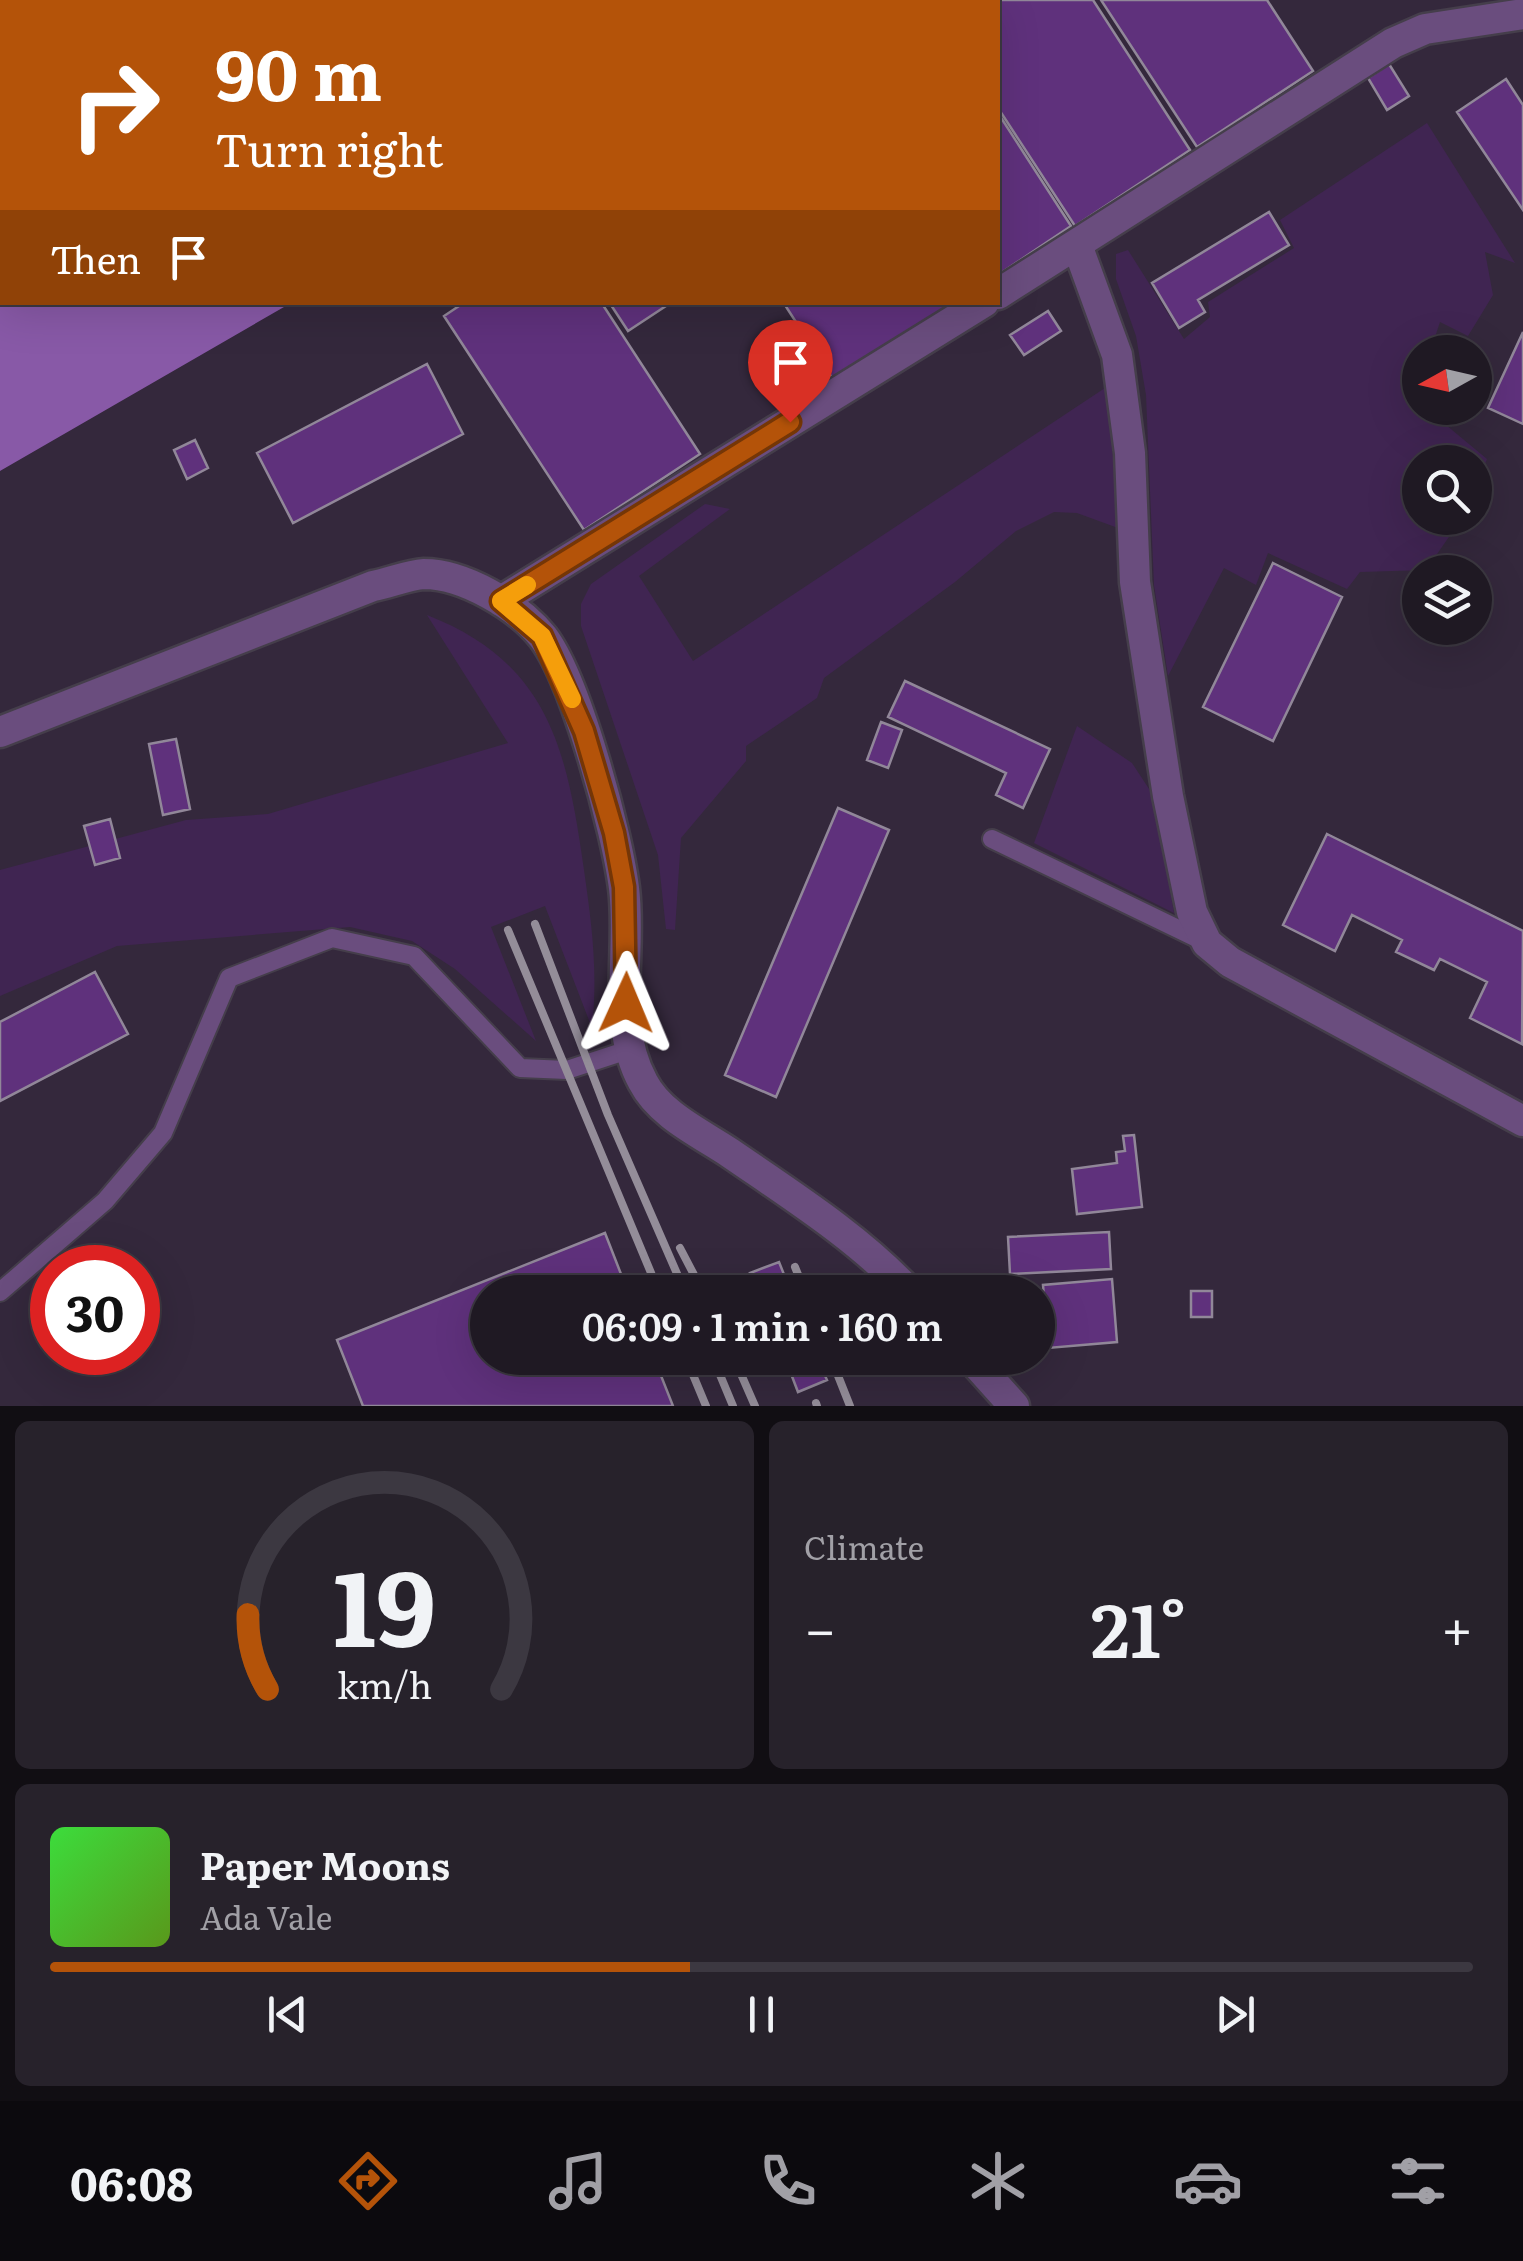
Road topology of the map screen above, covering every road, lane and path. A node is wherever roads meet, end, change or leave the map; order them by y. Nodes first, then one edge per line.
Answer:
1 (1523, 14) edge
2 (1077, 245) junction
3 (1000, 293) edge
4 (979, 305) edge
5 (501, 601) junction
6 (0, 732) edge
7 (992, 839) dead end
8 (1207, 943) junction
9 (628, 1050) junction
10 (1523, 1121) edge
11 (891, 1275) edge
12 (0, 1292) edge
13 (986, 1375) edge
14 (1014, 1406) edge

1 - 2 street
2 - 3 street
2 - 8 street
4 - 5 street
5 - 6 street
5 - 9 street
7 - 8 lane
8 - 10 street
9 - 11 street
9 - 12 lane
13 - 14 street

